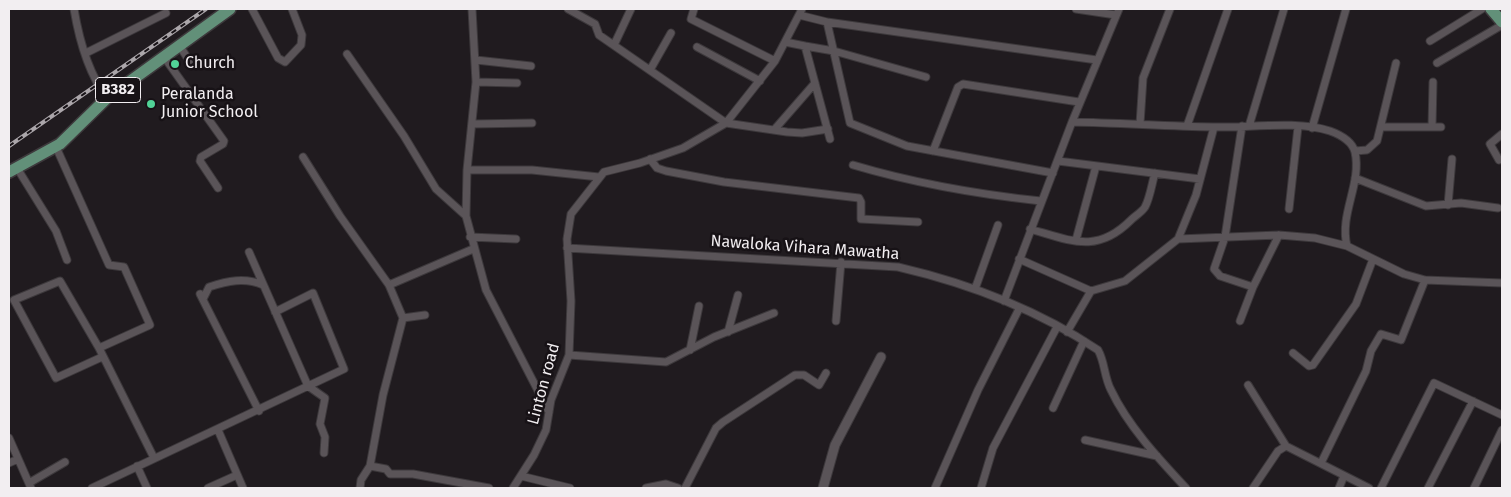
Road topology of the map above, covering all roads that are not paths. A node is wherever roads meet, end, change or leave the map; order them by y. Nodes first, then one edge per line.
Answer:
1 (74, 9) edge
2 (230, 9) edge
3 (252, 9) edge
4 (292, 9) edge
5 (472, 9) edge
6 (568, 9) edge
7 (631, 9) edge
8 (694, 9) edge
9 (1076, 9) edge
10 (1170, 9) edge
11 (1228, 9) edge
12 (1284, 9) edge
13 (1346, 9) edge
14 (1482, 9) edge
15 (1490, 9) edge
16 (801, 12) edge
17 (1117, 12) edge
18 (166, 13) dead end
19 (827, 22) junction
20 (1502, 24) edge
21 (670, 33) dead end
22 (1430, 41) dead end
23 (785, 42) junction
24 (614, 45) junction
25 (179, 46) junction
26 (805, 46) junction
27 (697, 47) dead end
28 (834, 51) junction
29 (86, 53) junction
30 (347, 54) dead end
31 (164, 57) junction
32 (476, 60) junction
33 (775, 60) junction
34 (1096, 60) junction
35 (1396, 64) dead end
36 (1437, 64) dead end
37 (192, 65) dead end
38 (531, 66) dead end
39 (650, 70) junction
40 (926, 77) dead end
41 (760, 81) junction
42 (476, 82) junction
43 (1434, 82) dead end
44 (517, 83) dead end
45 (815, 83) junction
46 (107, 98) junction
47 (1080, 102) junction
48 (1072, 122) junction
49 (532, 123) dead end
50 (726, 123) junction
51 (472, 124) junction
52 (1140, 124) junction
53 (1187, 126) junction
54 (1246, 126) junction
55 (1214, 127) junction
56 (1298, 127) junction
57 (1381, 127) junction
58 (1432, 127) junction
59 (1441, 127) dead end
60 (1312, 128) junction
61 (828, 129) junction
62 (774, 130) junction
63 (1502, 134) edge
64 (830, 139) dead end
65 (56, 147) junction
66 (933, 151) junction
67 (1355, 152) junction
68 (303, 157) dead end
69 (650, 159) junction
70 (1452, 159) dead end
71 (1499, 160) dead end
72 (1058, 161) junction
73 (853, 165) dead end
74 (1096, 166) junction
75 (13, 170) edge
76 (467, 170) junction
77 (1053, 173) junction
78 (1155, 173) junction
79 (599, 177) junction
80 (1355, 178) junction
81 (1200, 179) junction
82 (218, 188) dead end
83 (1041, 201) junction
84 (1448, 205) junction
85 (1498, 208) dead end
86 (1289, 209) dead end
87 (466, 216) junction
88 (918, 222) dead end
89 (998, 225) dead end
90 (1030, 229) junction
91 (1279, 235) junction
92 (470, 237) junction
93 (1225, 237) junction
94 (516, 239) dead end
95 (1178, 239) junction
96 (1076, 240) junction
97 (1347, 246) junction
98 (567, 248) junction
99 (473, 249) junction
100 (248, 252) dead end
101 (1018, 259) junction
102 (1373, 259) junction
103 (67, 260) dead end
104 (841, 262) junction
105 (1425, 280) junction
106 (1502, 283) edge
107 (389, 284) junction
108 (263, 285) junction
109 (1253, 288) junction
110 (975, 289) junction
111 (1091, 291) junction
112 (738, 295) dead end
113 (1004, 301) junction
114 (699, 306) dead end
115 (1019, 309) junction
116 (275, 312) junction
117 (774, 313) dead end
118 (425, 315) dead end
119 (403, 318) junction
120 (836, 321) dead end
121 (1240, 321) dead end
122 (1058, 327) junction
123 (728, 332) junction
124 (1067, 332) junction
125 (1084, 341) junction
126 (99, 348) junction
127 (690, 350) junction
128 (1293, 353) dead end
129 (569, 355) junction
130 (102, 357) junction
131 (881, 358) dead end
132 (826, 372) dead end
133 (308, 386) junction
134 (1248, 386) dead end
135 (1473, 401) junction
136 (1053, 408) dead end
137 (260, 411) junction
138 (549, 413) junction
139 (1502, 415) edge
140 (218, 430) junction
141 (1502, 430) edge
142 (9, 438) edge
143 (1085, 440) dead end
144 (1286, 446) junction
145 (324, 453) dead end
146 (1157, 456) junction
147 (154, 458) junction
148 (18, 459) junction
149 (65, 462) dead end
150 (9, 463) edge
151 (1322, 463) junction
152 (137, 466) junction
153 (370, 466) junction
154 (237, 475) junction
155 (521, 476) junction
156 (1344, 476) junction
157 (30, 485) edge
158 (92, 488) edge
159 (147, 488) edge
160 (208, 488) edge
161 (243, 488) edge
162 (360, 488) edge
163 (489, 488) edge
164 (513, 488) edge
165 (570, 488) edge
166 (646, 488) edge
167 (678, 488) edge
168 (685, 488) edge
169 (824, 488) edge
170 (935, 488) edge
171 (981, 488) edge
172 (1186, 488) edge
173 (1253, 488) edge
174 (1339, 488) edge
175 (1369, 488) edge
176 (1381, 488) edge
177 (1428, 488) edge
178 (1474, 488) edge

1 - 29 street
2 - 25 main road, B382
3 - 4 street
5 - 32 street
6 - 24 street
7 - 24 street
8 - 33 street
9 - 17 street
10 - 52 street
11 - 53 street
12 - 54 street
13 - 60 street
14 - 22 street
15 - 20 main road
16 - 19 street
16 - 23 street
17 - 34 street
18 - 29 street
19 - 28 street
19 - 34 street
20 - 36 street
21 - 39 street
23 - 26 street
23 - 33 street
24 - 39 street
25 - 31 main road, B382
25 - 37 street
26 - 28 street
26 - 45 street
27 - 41 street
28 - 40 street
28 - 66 street
29 - 46 street
30 - 87 street
31 - 46 main road, B382
31 - 82 street
32 - 38 street
32 - 42 street
33 - 41 street
34 - 47 street
35 - 57 street
39 - 50 street
41 - 50 street
42 - 44 street
42 - 51 street
43 - 58 street
45 - 61 street
45 - 62 street
46 - 65 main road, B382
47 - 48 street
47 - 66 street
48 - 52 street
48 - 72 street
49 - 51 street
50 - 62 street
50 - 69 street
51 - 76 street
52 - 53 street
53 - 55 street
54 - 55 street
54 - 56 street
54 - 93 street
55 - 81 street
56 - 60 street
56 - 86 street
57 - 58 street
57 - 67 street
58 - 59 street
60 - 67 street
61 - 62 street
61 - 64 street
63 - 71 street
65 - 75 main road, B382
65 - 126 street
66 - 77 street
67 - 80 street
68 - 107 street
69 - 79 street
69 - 88 street
70 - 84 street
72 - 74 street
72 - 77 street
73 - 83 street
74 - 78 street
74 - 96 street
75 - 103 street
76 - 79 street
76 - 87 street
77 - 83 street
78 - 81 street
78 - 96 street
79 - 98 street, Linton road
80 - 84 street
80 - 97 street
81 - 95 street
83 - 90 street
84 - 85 street
87 - 92 street
89 - 110 street
90 - 96 street
90 - 101 street
91 - 93 street
91 - 97 street
91 - 109 street
92 - 94 street
92 - 99 street
93 - 95 street
93 - 109 street
95 - 111 street
97 - 102 street
98 - 104 street, Nawaloka Vihara Mawatha
98 - 129 street, Linton road
99 - 107 street
99 - 138 street
100 - 108 street
101 - 111 street
101 - 113 street
102 - 105 street
102 - 128 street
104 - 110 street, Nawaloka Vihara Mawatha
104 - 120 street
105 - 106 street
105 - 151 street
107 - 119 street
108 - 116 street
108 - 137 street
109 - 121 street
110 - 113 street, Nawaloka Vihara Mawatha
111 - 124 street
112 - 123 street
113 - 115 street, Nawaloka Vihara Mawatha
114 - 127 street
115 - 122 street, Nawaloka Vihara Mawatha
115 - 170 street
116 - 133 street
116 - 133 street
117 - 123 street
118 - 119 street
119 - 153 street
122 - 124 street, Nawaloka Vihara Mawatha
122 - 171 street
123 - 127 street
124 - 125 street, Nawaloka Vihara Mawatha
125 - 136 street
125 - 146 street, Nawaloka Vihara Mawatha
126 - 130 street
126 - 130 street
127 - 129 street
129 - 138 street, Linton road
130 - 147 street
131 - 169 street
132 - 168 street
133 - 137 street
133 - 145 street
134 - 144 street
135 - 139 street
135 - 176 street
135 - 177 street
137 - 140 street
138 - 155 street, Linton road
140 - 147 street
140 - 154 street
141 - 178 street
142 - 148 street
143 - 146 street
144 - 151 street
144 - 173 street
146 - 172 street, Nawaloka Vihara Mawatha
147 - 152 street
148 - 150 street
148 - 157 street
149 - 157 street
151 - 156 street
152 - 158 street
152 - 159 street
153 - 162 street
153 - 163 street
154 - 160 street
154 - 161 street
155 - 164 street, Linton road
155 - 165 street
156 - 174 street
156 - 175 street
166 - 167 street

